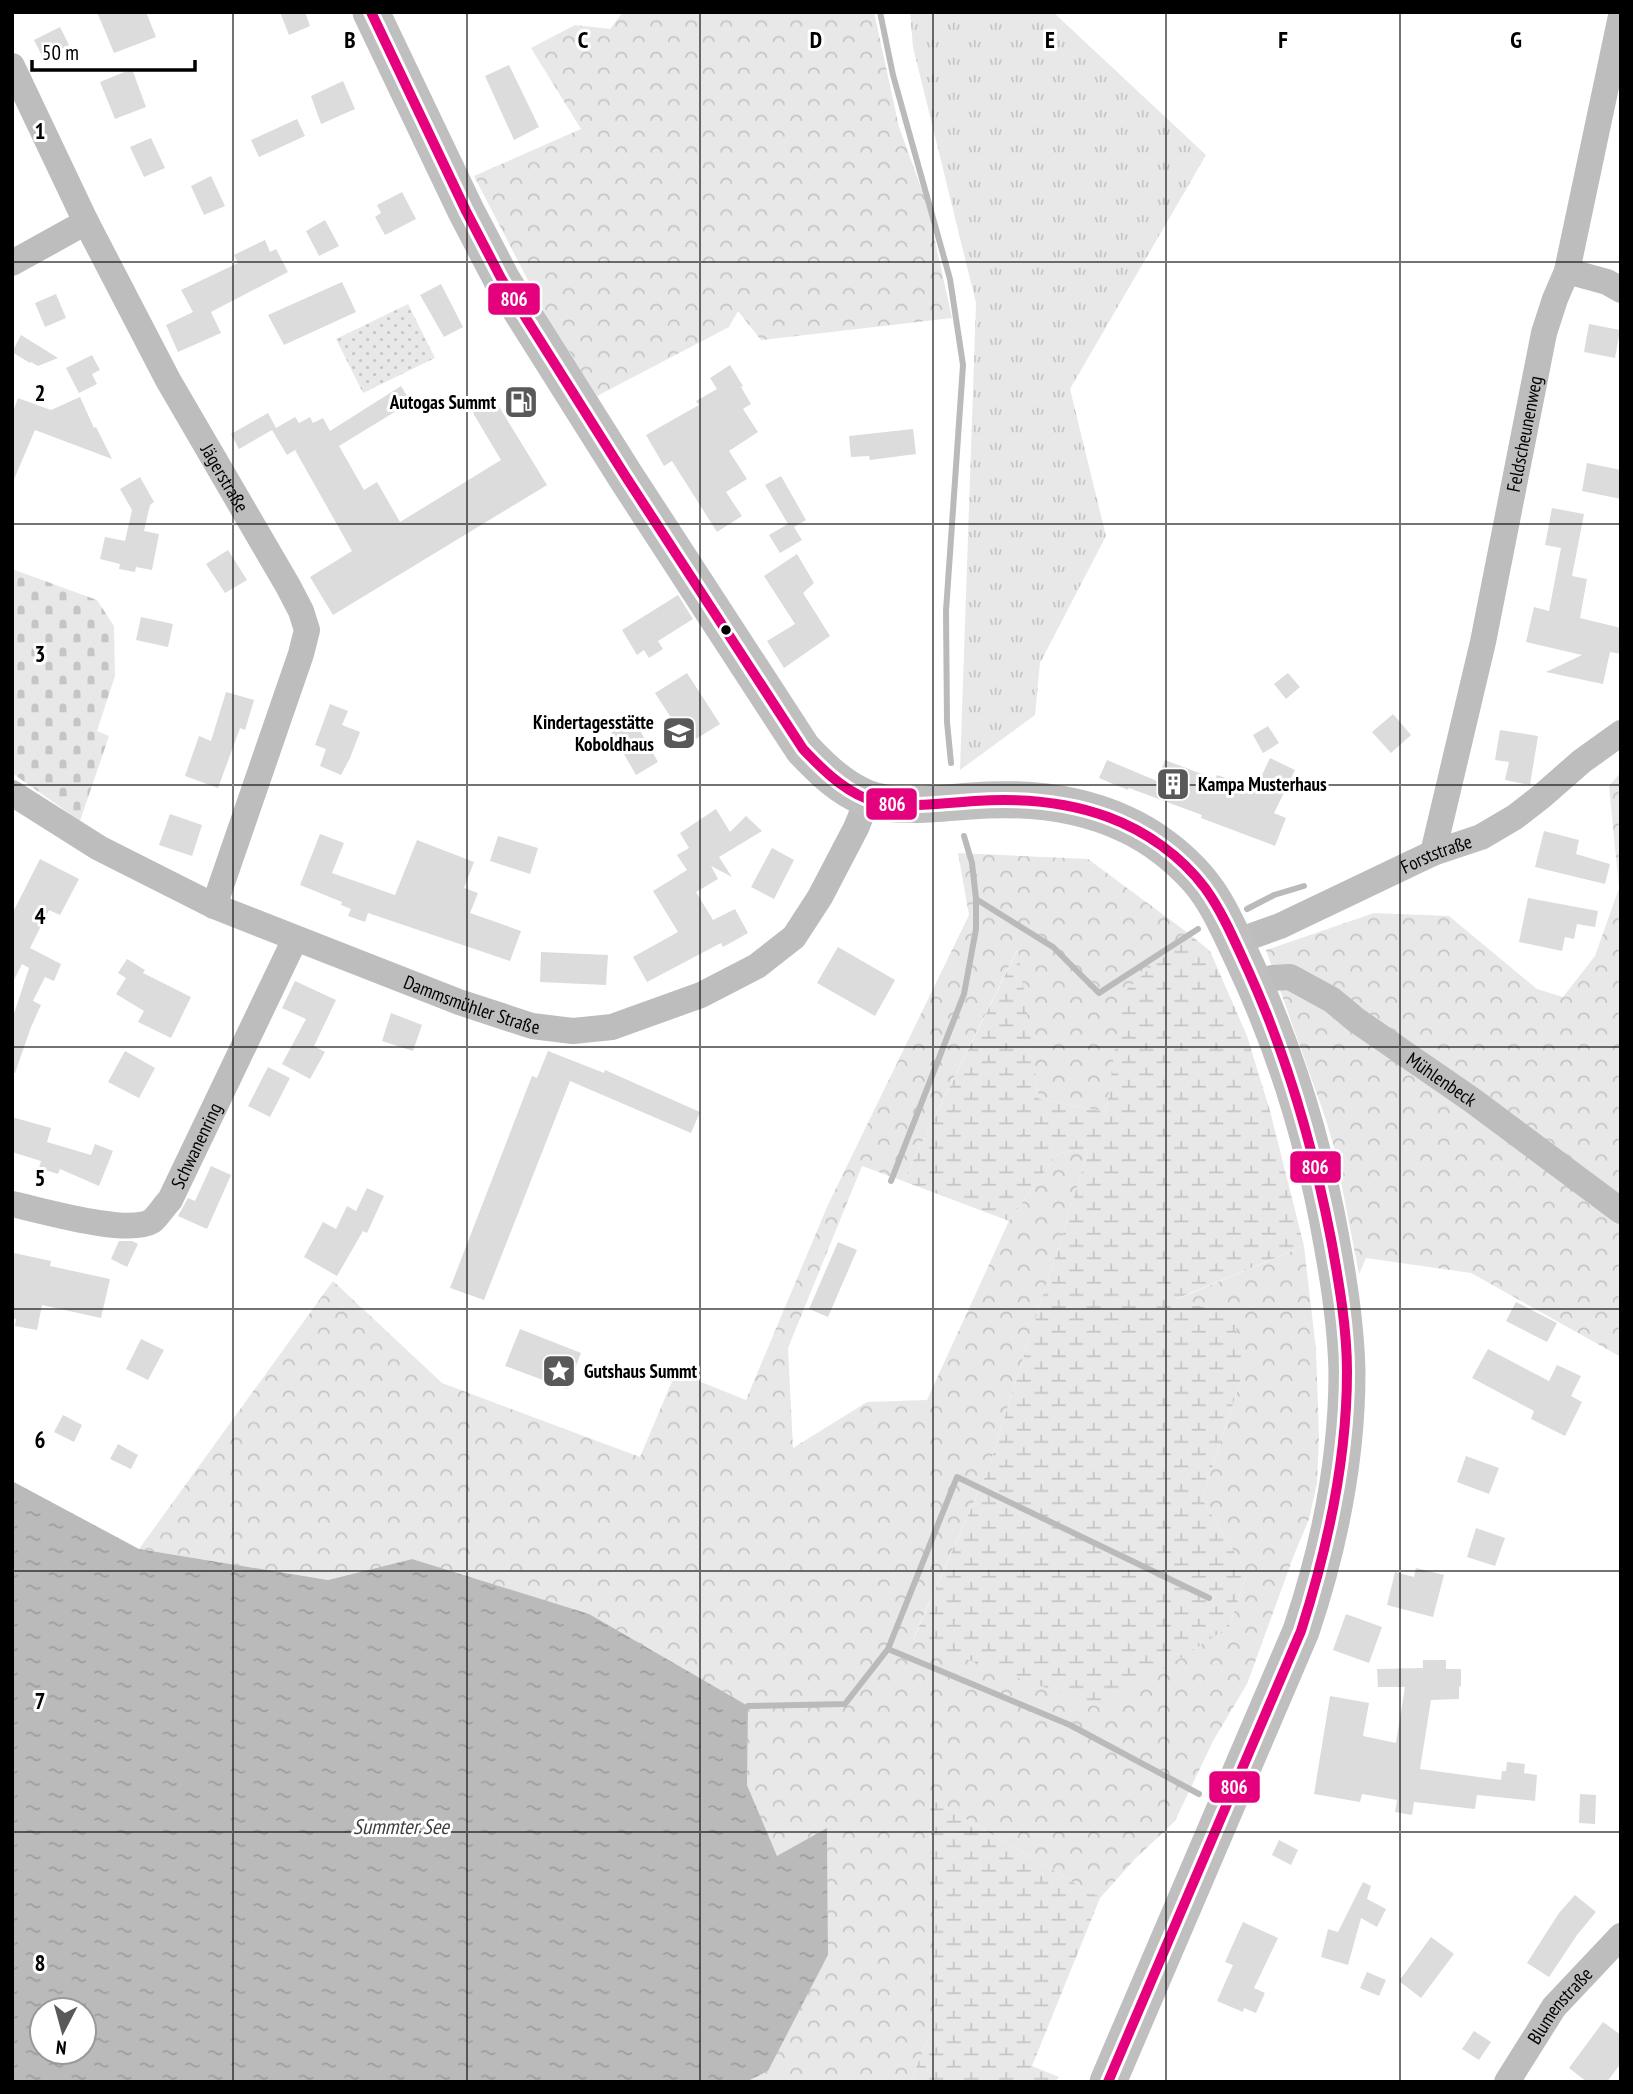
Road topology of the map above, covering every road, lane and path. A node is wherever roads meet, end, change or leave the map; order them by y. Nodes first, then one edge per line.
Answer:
1 (371, 12) edge
2 (1621, 16) edge
3 (12, 66) edge
4 (86, 222) junction
5 (12, 262) edge
6 (1567, 271) junction
7 (1621, 290) edge
8 (1621, 733) edge
9 (12, 793) edge
10 (868, 799) junction
11 (1433, 853) junction
12 (214, 906) junction
13 (295, 939) junction
14 (1235, 942) junction
15 (1254, 983) junction
16 (12, 1204) edge
17 (1621, 1211) edge
18 (1621, 1936) edge
19 (1108, 2082) edge
20 (1507, 2082) edge

1 - 10 main road
2 - 6 street, Feldscheunenweg
3 - 4 street, Jägerstraße
4 - 5 street
4 - 12 street, Jägerstraße
6 - 7 street
6 - 11 street, Feldscheunenweg
8 - 11 street, Forststraße
9 - 12 street, Dammsmühler Straße
10 - 13 street, Dammsmühler Straße
10 - 14 main road
11 - 14 street, Forststraße
12 - 13 street, Dammsmühler Straße
13 - 16 street, Schwanenring
14 - 15 main road
15 - 17 street, Mühlenbeck
15 - 19 main road
18 - 20 street, Blumenstraße

